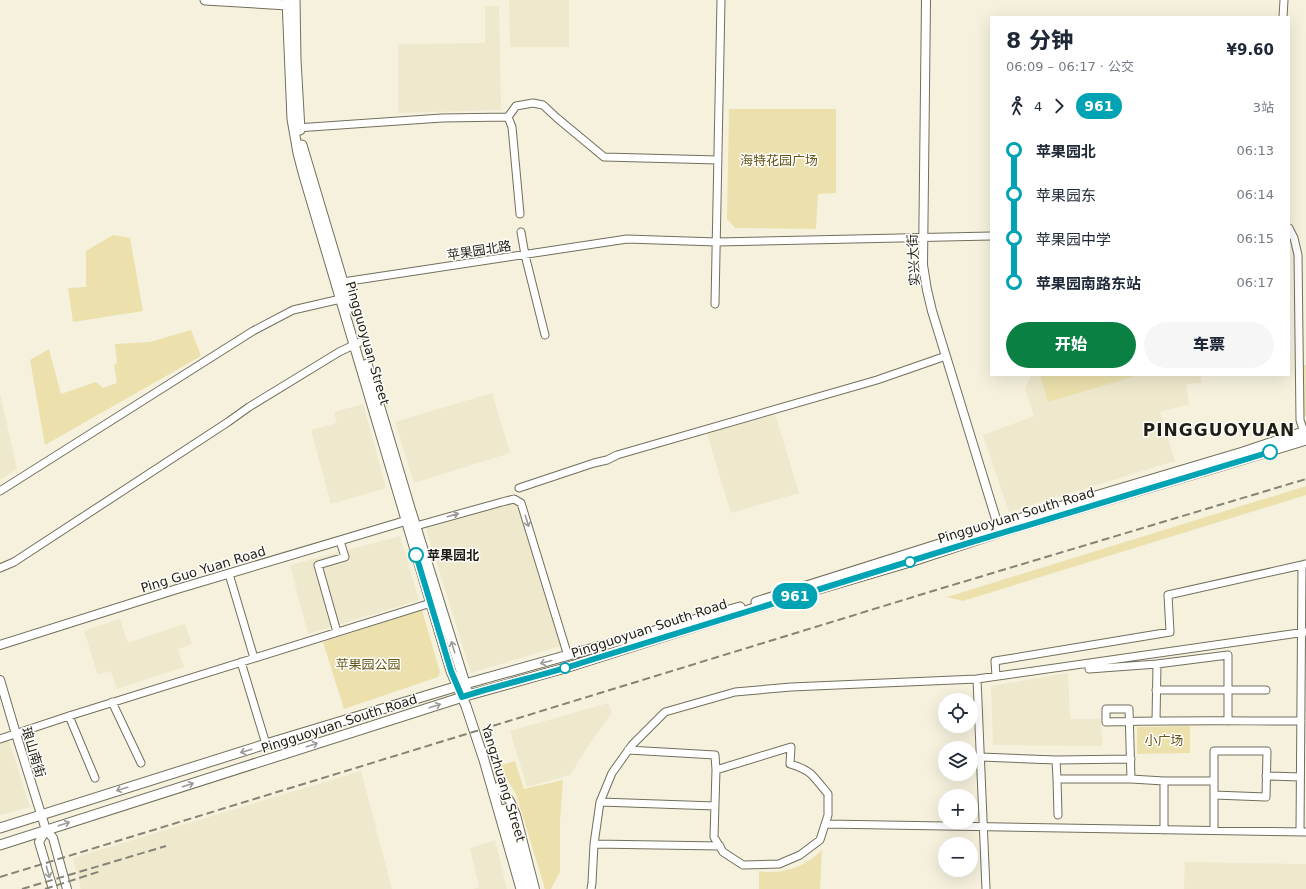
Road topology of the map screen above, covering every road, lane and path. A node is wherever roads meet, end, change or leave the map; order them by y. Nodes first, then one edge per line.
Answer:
1 (206, 0) edge
2 (721, 0) edge
3 (926, 0) edge
4 (1284, 0) edge
5 (291, 1) edge
6 (1284, 16) edge
7 (508, 116) junction
8 (297, 128) junction
9 (718, 160) junction
10 (520, 214) dead end
11 (1290, 230) edge
12 (521, 232) dead end
13 (990, 236) edge
14 (923, 238) junction
15 (717, 242) junction
16 (525, 255) junction
17 (343, 282) junction
18 (344, 298) junction
19 (715, 304) dead end
20 (546, 335) dead end
21 (358, 343) junction
22 (946, 356) junction
23 (1305, 435) edge
24 (519, 488) dead end
25 (0, 491) edge
26 (412, 522) junction
27 (1000, 529) junction
28 (340, 541) junction
29 (1304, 564) edge
30 (0, 568) edge
31 (229, 574) junction
32 (431, 604) junction
33 (336, 632) junction
34 (1303, 632) edge
35 (0, 645) edge
36 (568, 656) junction
37 (254, 658) junction
38 (241, 662) junction
39 (1157, 664) junction
40 (1089, 669) dead end
41 (996, 676) junction
42 (977, 679) junction
43 (0, 680) edge
44 (461, 686) junction
45 (1228, 689) junction
46 (1156, 690) junction
47 (1266, 690) dead end
48 (466, 696) junction
49 (112, 702) junction
50 (69, 716) junction
51 (1156, 721) junction
52 (1228, 721) junction
53 (1301, 721) junction
54 (16, 734) junction
55 (0, 739) edge
56 (266, 744) junction
57 (628, 750) junction
58 (981, 757) junction
59 (1131, 759) junction
60 (1056, 760) junction
61 (141, 763) dead end
62 (716, 770) junction
63 (1266, 776) junction
64 (1300, 776) junction
65 (95, 778) dead end
66 (1057, 779) junction
67 (1131, 779) junction
68 (1164, 781) junction
69 (1210, 781) dead end
70 (498, 787) junction
71 (1214, 795) junction
72 (600, 802) junction
73 (715, 806) junction
74 (41, 815) junction
75 (1058, 815) dead end
76 (826, 824) junction
77 (984, 827) junction
78 (0, 828) edge
79 (46, 830) junction
80 (1164, 830) junction
81 (1214, 830) junction
82 (1303, 832) edge
83 (594, 844) junction
84 (0, 845) edge
85 (720, 846) junction
86 (53, 889) edge
87 (67, 889) edge
88 (520, 889) edge
89 (527, 889) edge
90 (535, 889) edge
91 (591, 889) edge
92 (986, 889) edge

1 - 5 main road
2 - 9 street
3 - 14 street, 实兴大街
4 - 6 street
5 - 8 main road, Pingguoyuan Street
7 - 8 street
7 - 9 street
7 - 10 street
8 - 17 main road, Pingguoyuan Street
8 - 18 main road, Pingguoyuan Street
9 - 15 street
11 - 23 street
12 - 16 street
13 - 14 street, 苹果园北路
14 - 15 street, 苹果园北路
14 - 22 street, 实兴大街
15 - 16 street, 苹果园北路
15 - 19 street
16 - 17 street, 苹果园北路
16 - 20 street
17 - 18 main road, Pingguoyuan Street
18 - 21 main road, Pingguoyuan Street
18 - 25 street
21 - 26 main road, Pingguoyuan Street
21 - 30 street
22 - 24 street
22 - 27 street, 实兴大街
23 - 27 main road, Pingguoyuan South Road
26 - 28 street, Ping Guo Yuan Road
26 - 32 main road, Pingguoyuan Street
26 -> 36 street
44 -> 26 main road, Pingguoyuan Street
27 - 36 main road, Pingguoyuan South Road
27 - 48 main road, Pingguoyuan South Road
28 - 31 street, Ping Guo Yuan Road
28 - 33 street
29 - 34 street
29 - 41 street
31 - 35 street, Ping Guo Yuan Road
31 - 37 street
32 - 33 street
32 - 44 main road, Pingguoyuan Street
33 - 37 street
34 - 41 street
34 - 53 street
36 -> 44 main road, Pingguoyuan South Road
37 - 38 street
38 - 49 street
38 - 56 street
39 - 40 street
39 - 45 street
39 - 46 street
41 - 42 street
42 - 57 street
42 - 58 street
43 - 54 street, 琅山南街
44 - 48 main road, Yangzhuang Street
44 - 56 main road, Pingguoyuan South Road
45 - 46 street
45 - 47 street
45 - 52 street
46 - 51 street
48 - 70 main road, Yangzhuang Street
79 -> 48 main road, Pingguoyuan South Road
48 - 88 main road, Yangzhuang Street
49 - 50 street
49 - 61 street
50 - 54 street
50 - 65 street
51 - 52 street
51 - 59 street
52 - 53 street
53 - 64 street
54 - 55 street
54 - 74 street, 琅山南街
56 -> 74 main road, Pingguoyuan South Road
57 - 62 street
57 - 72 street
58 - 60 street
58 - 77 street
59 - 60 street
59 - 67 street
60 - 66 street
62 - 73 street
62 - 76 street
63 - 64 street
63 - 71 street
63 - 71 street
64 - 82 street
66 - 67 street
66 - 75 street
67 - 68 street
68 - 69 street
68 - 80 street
70 - 89 main road, Yangzhuang Street
70 - 90 street, Yangzhuang Street
71 - 81 street
72 - 73 street
72 - 83 street
73 - 85 street
74 - 78 main road, Pingguoyuan South Road
74 - 79 street, 琅山南街
76 - 77 street
76 - 85 street
77 - 80 street
77 - 92 street
79 - 84 main road, Pingguoyuan South Road
79 -> 86 street
79 - 87 street, 琅山南街
80 - 81 street
81 - 82 street
83 - 85 street
83 - 91 street

